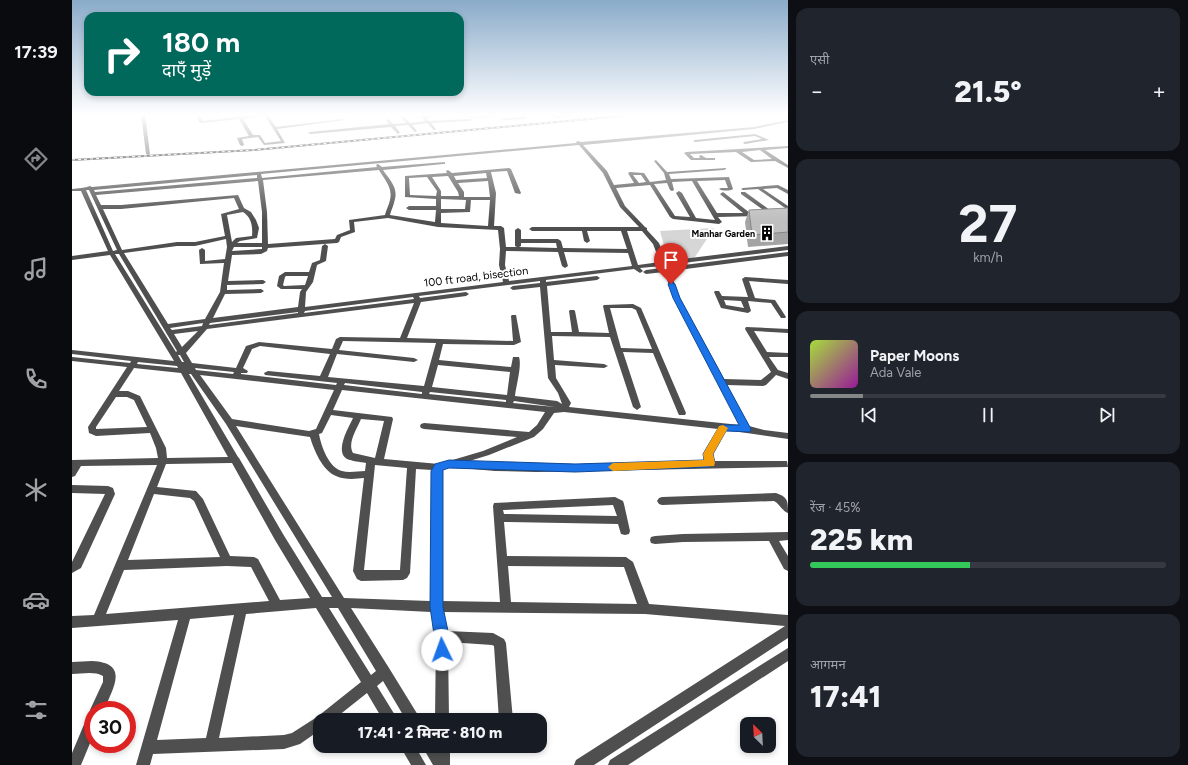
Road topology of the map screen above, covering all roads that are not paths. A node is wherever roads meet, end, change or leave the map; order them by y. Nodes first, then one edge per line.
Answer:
1 (147, 150) edge
2 (504, 150) edge
3 (585, 150) edge
4 (708, 150) edge
5 (759, 150) junction
6 (762, 150) edge
7 (737, 151) junction
8 (712, 152) junction
9 (697, 153) junction
10 (148, 154) dead end
11 (438, 156) junction
12 (705, 159) junction
13 (713, 159) dead end
14 (776, 160) junction
15 (656, 161) dead end
16 (376, 162) junction
17 (443, 163) junction
18 (788, 167) edge
19 (380, 169) junction
20 (724, 169) dead end
21 (488, 171) junction
22 (259, 172) junction
23 (666, 173) junction
24 (450, 174) junction
25 (428, 176) junction
26 (260, 179) junction
27 (490, 179) junction
28 (694, 180) junction
29 (669, 181) junction
30 (455, 182) junction
31 (650, 183) junction
32 (637, 184) junction
33 (614, 187) junction
34 (759, 188) junction
35 (83, 189) edge
36 (672, 190) dead end
37 (788, 192) edge
38 (518, 193) dead end
39 (679, 193) dead end
40 (438, 198) junction
41 (462, 198) junction
42 (469, 198) junction
43 (493, 198) junction
44 (786, 204) edge
45 (99, 207) junction
46 (409, 208) dead end
47 (788, 208) edge
48 (243, 210) junction
49 (438, 212) junction
50 (779, 213) edge
51 (748, 214) junction
52 (716, 215) junction
53 (388, 216) junction
54 (468, 216) dead end
55 (694, 219) junction
56 (438, 225) junction
57 (491, 227) junction
58 (532, 229) dead end
59 (584, 229) junction
60 (645, 229) junction
61 (518, 230) dead end
62 (624, 230) junction
63 (228, 237) junction
64 (518, 241) junction
65 (587, 241) dead end
66 (265, 246) junction
67 (325, 246) dead end
68 (231, 248) junction
69 (788, 248) edge
70 (503, 249) junction
71 (519, 249) junction
72 (561, 249) junction
73 (202, 250) dead end
74 (116, 251) junction
75 (631, 251) junction
76 (765, 251) junction
77 (788, 254) edge
78 (771, 256) junction
79 (72, 258) edge
80 (228, 261) junction
81 (565, 266) dead end
82 (666, 267) junction
83 (636, 268) junction
84 (642, 272) junction
85 (312, 274) junction
86 (263, 282) dead end
87 (544, 282) junction
88 (788, 282) edge
89 (226, 283) junction
90 (506, 283) junction
91 (307, 287) junction
92 (261, 291) dead end
93 (223, 292) junction
94 (417, 298) junction
95 (744, 299) junction
96 (752, 299) junction
97 (572, 311) dead end
98 (301, 312) junction
99 (514, 316) dead end
100 (783, 317) dead end
101 (206, 324) junction
102 (168, 329) junction
103 (788, 331) edge
104 (547, 334) junction
105 (576, 335) junction
106 (613, 335) junction
107 (403, 340) junction
108 (440, 342) junction
109 (618, 350) junction
110 (334, 351) junction
111 (657, 351) junction
112 (764, 354) junction
113 (788, 355) edge
114 (73, 358) edge
115 (516, 359) dead end
116 (414, 360) dead end
117 (134, 361) junction
118 (435, 362) junction
119 (550, 362) junction
120 (184, 363) junction
121 (604, 366) dead end
122 (515, 370) junction
123 (775, 372) junction
124 (238, 373) junction
125 (788, 376) edge
126 (323, 379) junction
127 (722, 382) junction
128 (341, 384) junction
129 (426, 392) junction
130 (114, 394) junction
131 (510, 402) junction
132 (637, 407) dead end
133 (564, 409) junction
134 (551, 410) junction
135 (328, 412) junction
136 (682, 413) dead end
137 (358, 415) junction
138 (229, 422) junction
139 (424, 426) dead end
140 (723, 427) junction
141 (152, 430) junction
142 (750, 430) junction
143 (788, 431) edge
144 (314, 433) junction
145 (531, 435) junction
146 (788, 436) edge
147 (236, 460) junction
148 (163, 461) junction
149 (375, 461) junction
150 (75, 463) edge
151 (710, 463) junction
152 (787, 464) dead end
153 (412, 465) junction
154 (444, 465) junction
155 (72, 473) edge
156 (370, 474) junction
157 (72, 489) edge
158 (151, 490) junction
159 (662, 501) dead end
160 (788, 509) edge
161 (499, 518) junction
162 (622, 520) junction
163 (626, 531) dead end
164 (788, 536) edge
165 (772, 537) junction
166 (655, 540) dead end
167 (227, 561) junction
168 (502, 561) junction
169 (121, 565) junction
170 (788, 566) edge
171 (72, 568) edge
172 (319, 602) junction
173 (342, 604) junction
174 (277, 606) junction
175 (436, 607) junction
176 (506, 607) junction
177 (241, 609) junction
178 (645, 609) junction
179 (186, 614) junction
180 (97, 621) junction
181 (788, 621) edge
182 (72, 622) edge
183 (788, 631) edge
184 (442, 636) junction
185 (788, 654) edge
186 (72, 668) edge
187 (384, 672) junction
188 (369, 684) junction
189 (101, 701) edge
190 (331, 713) edge
191 (387, 713) edge
192 (410, 713) edge
193 (442, 713) edge
194 (505, 713) edge
195 (313, 727) edge
196 (84, 741) edge
197 (210, 744) junction
198 (148, 746) junction
199 (411, 753) edge
200 (434, 753) edge
201 (443, 753) edge
202 (74, 765) edge
203 (143, 765) edge
204 (419, 765) edge
205 (442, 765) edge
206 (581, 765) edge
207 (615, 765) edge

1 - 10 street
2 - 11 street
3 - 33 street
4 - 8 street
5 - 6 street
5 - 7 street
5 - 14 street
7 - 8 street
7 - 14 street
8 - 9 street
9 - 12 street
9 - 12 street
11 - 16 street
11 - 17 street
12 - 13 street
14 - 18 street
15 - 23 street
16 - 19 street
16 - 22 street
17 - 19 street
17 - 24 street
19 - 26 street
19 - 53 street
20 - 23 street
21 - 24 street
21 - 27 street
21 - 38 street
22 - 26 street
22 - 35 street
23 - 29 street
24 - 25 street
24 - 30 street
25 - 40 street
25 - 40 street
26 - 35 street
26 - 66 street
27 - 30 street
27 - 43 street
28 - 29 street
28 - 51 street
28 - 52 street
29 - 31 street
29 - 36 street
30 - 41 street
31 - 32 street
31 - 32 street
31 - 55 street
32 - 33 street
33 - 60 street
34 - 37 street
34 - 44 street
34 - 50 street
35 - 45 street
35 - 74 street
39 - 55 street
40 - 41 street
40 - 49 street
41 - 42 street
42 - 43 street
42 - 49 street
43 - 57 street
44 - 47 street
45 - 48 street
45 - 74 street
46 - 49 street
48 - 63 street
48 - 68 street
49 - 54 street
49 - 56 street
50 - 51 street
51 - 52 street
52 - 55 street
53 - 56 street
53 - 66 street
56 - 57 street
57 - 70 street
58 - 59 street
59 - 62 street
59 - 65 street
60 - 62 street
60 - 82 street
61 - 64 street
62 - 75 street
63 - 68 street
63 - 74 street
64 - 71 street
64 - 72 street
66 - 68 street
66 - 68 street
67 - 85 street
68 - 80 street
69 - 76 street, 100 ft road, bisection
70 - 71 street
70 - 90 street
71 - 72 street
72 - 75 street
72 - 81 street
73 - 80 street
74 - 79 street
74 - 102 street
74 - 120 street
75 - 83 street
76 - 78 street
76 - 82 street, 100 ft road, bisection
77 - 78 street, 100 ft road, bisection
78 - 82 street, 100 ft road, bisection
80 - 89 street
82 - 83 street, 100 ft road, bisection
82 - 84 street, 100 ft road, bisection
82 - 127 street
83 - 84 street
83 - 87 street, 100 ft road, bisection
84 - 87 street, 100 ft road, bisection
85 - 91 street
85 - 91 street
86 - 89 street
87 - 90 street, 100 ft road, bisection
87 - 94 street
87 - 104 street
88 - 96 street
89 - 93 street
90 - 94 street, 100 ft road, bisection
91 - 98 street
92 - 93 street
93 - 101 street
94 - 98 street
94 - 107 street
95 - 95 street
95 - 96 street
96 - 100 street
97 - 105 street
98 - 101 street
99 - 108 street
101 - 102 street
101 - 120 street
102 - 120 street
103 - 112 street
104 - 105 street
104 - 119 street
105 - 106 street
106 - 109 street
106 - 111 street
107 - 108 street
107 - 110 street
108 - 118 street
109 - 111 street
109 - 132 street
110 - 116 street
110 - 124 street
110 - 126 street
111 - 136 street
112 - 113 street
112 - 123 street
114 - 117 street
115 - 122 street
117 - 120 street
117 - 130 street
118 - 122 street
118 - 129 street
119 - 121 street
119 - 133 street
120 - 124 street
120 - 138 street
120 - 147 street
122 - 131 street
123 - 125 street
123 - 127 street
124 - 126 street
124 - 128 street
126 - 128 street
127 - 142 street
128 - 129 street
128 - 135 street
129 - 131 street
130 - 141 street
130 - 141 street
131 - 133 street
131 - 134 street
133 - 134 street
133 - 140 street
134 - 145 street
135 - 137 street
135 - 144 street
137 - 149 street
137 - 149 street
138 - 144 street
138 - 173 street
139 - 145 street
140 - 142 street
140 - 151 street
141 - 148 street
142 - 143 street
142 - 146 street
144 - 156 street
145 - 154 street
147 - 148 street
147 - 172 street
148 - 150 street
148 - 158 street
149 - 153 street
149 - 156 street
150 - 155 street
151 - 152 street
151 - 154 street
153 - 154 street
153 - 156 street
154 - 175 street
157 - 171 street
158 - 167 street
158 - 169 street
159 - 160 street
161 - 162 street
161 - 162 street
161 - 168 street
162 - 163 street
164 - 165 street
165 - 166 street
165 - 170 street
167 - 169 street
167 - 174 street
168 - 176 street
168 - 178 street
169 - 180 street
172 - 173 street
172 - 174 street
172 - 188 street
173 - 175 street
173 - 187 street
174 - 177 street
175 - 176 street
175 - 184 street
176 - 178 street
177 - 179 street
177 - 197 street
178 - 181 street
179 - 180 street
179 - 198 street
180 - 182 street
183 - 206 street
184 - 193 street
184 - 194 street
185 - 207 street
186 - 189 street
187 - 188 street
187 - 192 street
188 - 190 street
188 - 191 street
195 - 197 street
196 - 202 street
197 - 198 street
198 - 203 street
199 - 204 street
200 - 205 street
201 - 205 street

